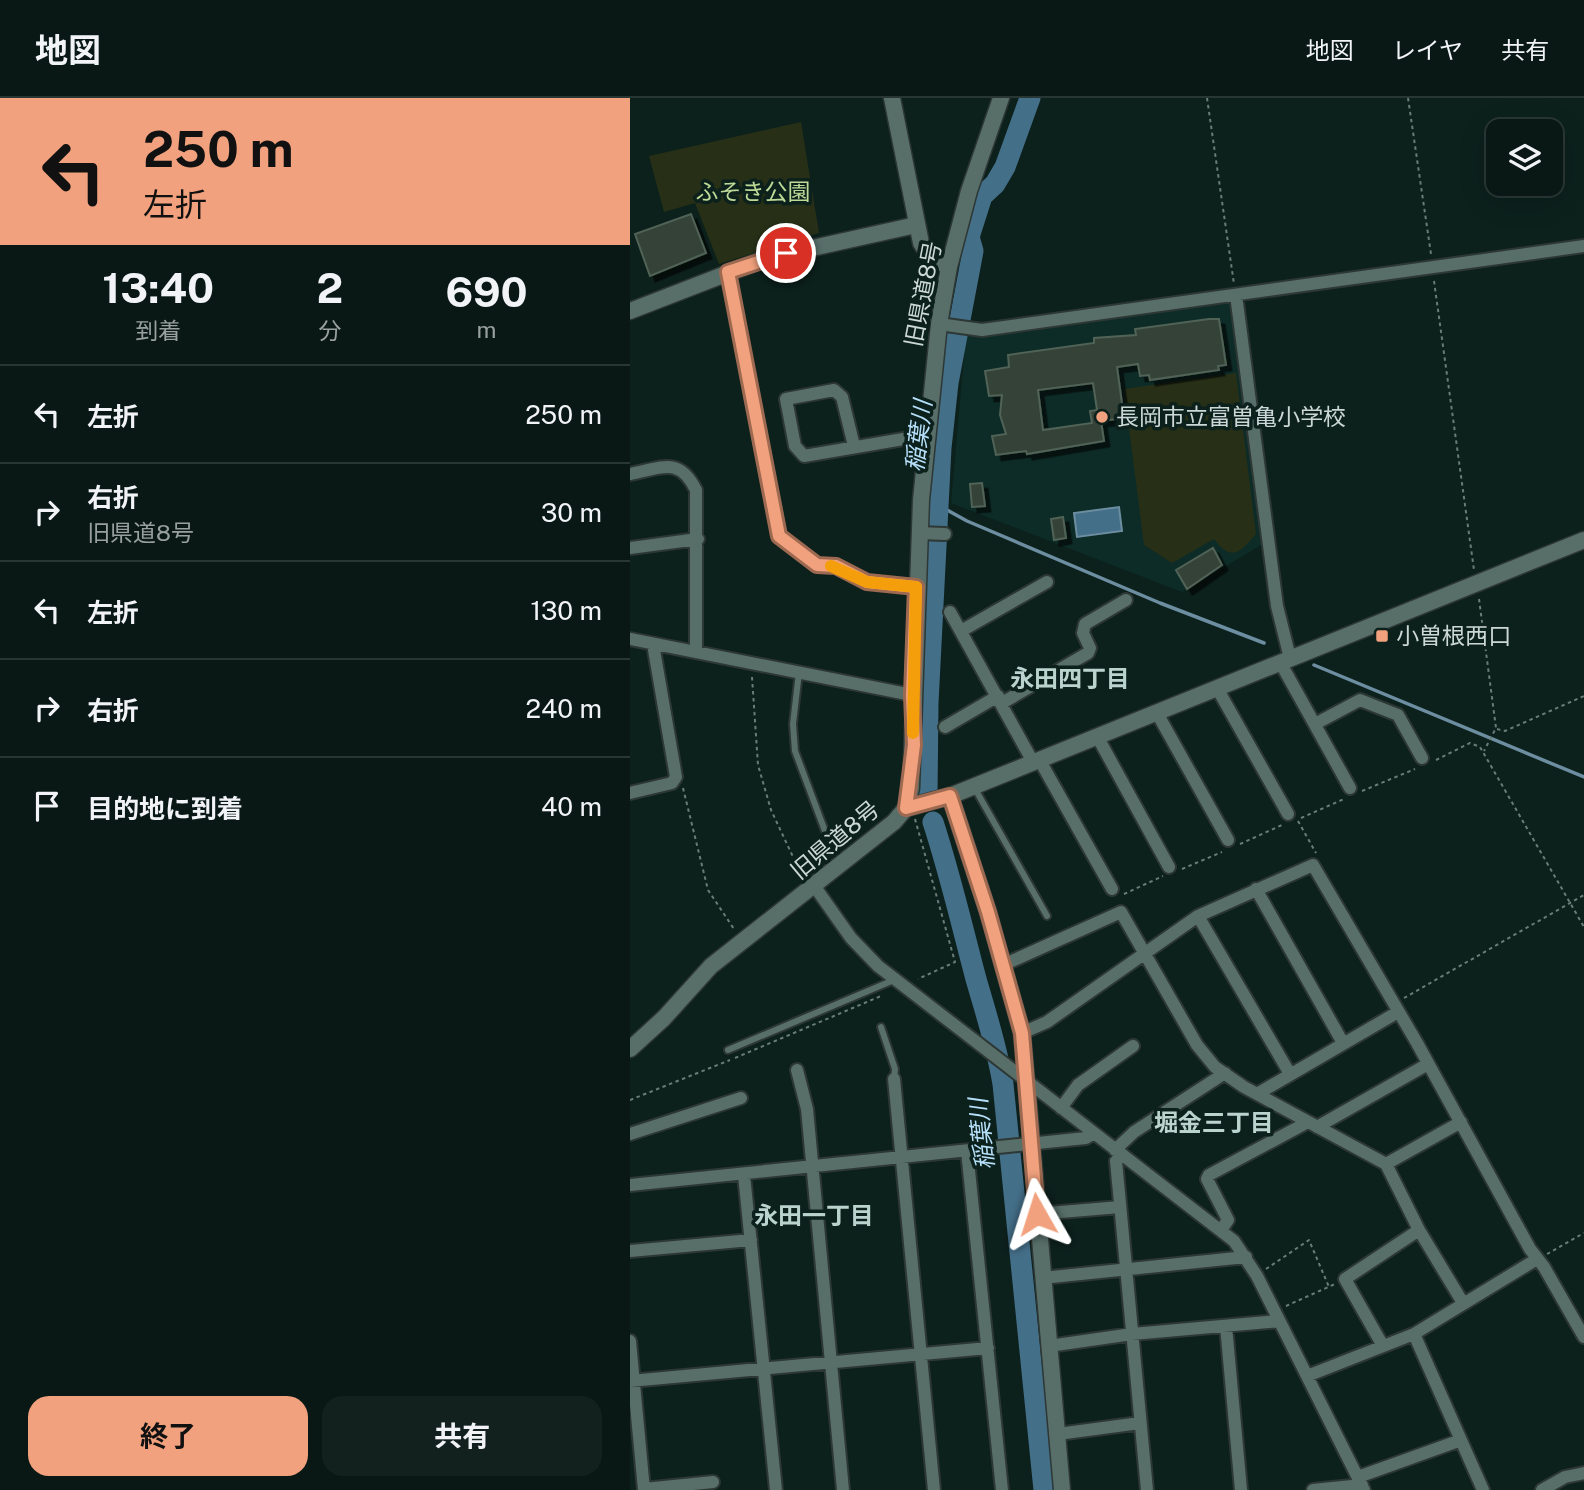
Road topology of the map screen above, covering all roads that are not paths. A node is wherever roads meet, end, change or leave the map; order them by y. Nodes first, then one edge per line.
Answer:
1 (892, 98) edge
2 (1001, 98) edge
3 (916, 225) junction
4 (1584, 246) edge
5 (949, 267) junction
6 (728, 272) junction
7 (1236, 295) junction
8 (630, 311) edge
9 (939, 324) junction
10 (925, 439) junction
11 (854, 446) junction
12 (630, 474) edge
13 (922, 533) junction
14 (945, 534) dead end
15 (698, 539) junction
16 (1584, 540) edge
17 (630, 548) edge
18 (1047, 582) dead end
19 (916, 587) junction
20 (1126, 600) dead end
21 (950, 612) dead end
22 (961, 631) junction
23 (630, 639) edge
24 (653, 644) junction
25 (696, 652) junction
26 (1285, 660) junction
27 (799, 672) junction
28 (1217, 688) junction
29 (912, 695) junction
30 (1000, 700) junction
31 (1157, 713) junction
32 (1315, 724) junction
33 (945, 727) dead end
34 (1097, 736) junction
35 (1422, 758) dead end
36 (1036, 760) junction
37 (973, 785) junction
38 (1352, 792) road end
39 (630, 793) edge
40 (950, 796) junction
41 (911, 814) junction
42 (1288, 814) dead end
43 (825, 831) dead end
44 (1228, 846) road end
45 (1169, 867) dead end
46 (813, 889) junction
47 (1112, 889) road end
48 (1256, 889) junction
49 (1047, 916) dead end
50 (1198, 916) junction
51 (1146, 954) junction
52 (1003, 965) junction
53 (900, 982) junction
54 (1396, 1008) junction
55 (881, 1027) dead end
56 (1022, 1033) junction
57 (1343, 1043) junction
58 (1133, 1046) dead end
59 (630, 1049) edge
60 (728, 1051) dead end
61 (1428, 1064) junction
62 (797, 1070) dead end
63 (1225, 1073) junction
64 (1290, 1074) junction
65 (894, 1079) joint
66 (1024, 1079) junction
67 (1257, 1094) junction
68 (741, 1098) dead end
69 (1061, 1108) junction
70 (1461, 1122) junction
71 (1312, 1124) junction
72 (1094, 1133) junction
73 (630, 1134) edge
74 (1030, 1144) junction
75 (967, 1152) junction
76 (1119, 1153) junction
77 (903, 1159) junction
78 (1386, 1164) junction
79 (812, 1167) junction
80 (744, 1174) junction
81 (630, 1185) edge
82 (1120, 1207) junction
83 (1037, 1214) junction
84 (1221, 1230) junction
85 (1419, 1230) junction
86 (751, 1240) junction
87 (630, 1251) edge
88 (1246, 1257) junction
89 (1537, 1259) junction
90 (1126, 1269) junction
91 (1042, 1278) junction
92 (1463, 1303) junction
93 (1277, 1316) junction
94 (1226, 1326) junction
95 (1132, 1334) junction
96 (1414, 1334) junction
97 (1584, 1337) edge
98 (630, 1341) edge
99 (1049, 1346) junction
100 (1384, 1346) junction
101 (988, 1348) junction
102 (922, 1356) junction
103 (830, 1363) junction
104 (764, 1370) junction
105 (1307, 1376) junction
106 (632, 1380) edge
107 (634, 1421) edge
108 (1140, 1423) junction
109 (1058, 1434) junction
110 (1461, 1440) junction
111 (1584, 1473) edge
112 (713, 1482) dead end
113 (1362, 1484) edge
114 (630, 1487) edge
115 (644, 1488) edge
116 (776, 1490) edge
117 (843, 1490) edge
118 (934, 1490) edge
119 (1002, 1490) edge
120 (1062, 1490) edge
121 (1147, 1490) edge
122 (1241, 1490) edge
123 (1312, 1490) edge
124 (1483, 1490) edge
125 (1542, 1490) edge

1 - 3 street
2 - 5 street, 旧県道8号
3 - 5 street
3 - 6 street
4 - 7 street
5 - 9 street, 旧県道8号
6 - 8 street
6 - 19 street
7 - 9 street
7 - 26 street
9 - 10 street, 旧県道8号
10 - 11 street
10 - 13 street, 旧県道8号
11 - 11 street
12 - 15 street
13 - 14 street
13 - 19 street, 旧県道8号
15 - 17 street
15 - 25 street
16 - 26 street
18 - 22 street
19 - 29 street, 旧県道8号
20 - 30 street
21 - 22 street
22 - 30 street
23 - 24 street
24 - 25 street
24 - 39 street
25 - 27 street
26 - 28 street
26 - 32 street
27 - 29 street
27 - 43 lane
28 - 31 street
28 - 42 street
29 - 41 street, 旧県道8号
30 - 33 street
30 - 36 street
31 - 34 street
31 - 44 street
32 - 35 street
32 - 38 street
34 - 36 street
34 - 45 street
36 - 37 street
36 - 47 street
37 - 40 street
37 - 49 lane
40 - 41 street
40 - 52 street
41 - 46 street, 旧県道8号
46 - 53 street
46 - 59 street, 旧県道8号
48 - 50 street
48 - 54 street
48 - 57 street
50 - 51 street
50 - 64 street
51 - 52 street
51 - 56 street
51 - 63 street
52 - 56 street
53 - 60 lane
53 - 66 street
54 - 57 street
54 - 61 street
55 - 65 lane
56 - 66 street
57 - 64 street
58 - 69 street
61 - 70 street
61 - 71 street
62 - 79 street
63 - 67 street
63 - 76 street
64 - 67 street
65 - 77 street
66 - 69 street
66 - 74 street
67 - 71 street
68 - 73 street
69 - 72 street
70 - 78 street
70 - 89 street
71 - 78 street
71 - 84 street
72 - 74 street
72 - 76 street
74 - 75 street
74 - 83 street
75 - 77 street
75 - 101 street
76 - 82 street
76 - 84 street
77 - 79 street
77 - 102 street
78 - 85 street
79 - 80 street
79 - 103 street
80 - 81 street
80 - 86 street
82 - 83 street
82 - 90 street
83 - 91 street
84 - 88 street
85 - 92 street
85 - 100 street
86 - 87 street
86 - 104 street
88 - 90 street
88 - 93 street
89 - 92 street
89 - 97 street
90 - 91 street
90 - 95 street
91 - 99 street
92 - 96 street
93 - 94 street
93 - 105 street
94 - 95 street
94 - 122 street
95 - 99 street
95 - 108 street
96 - 100 street
96 - 110 street
98 - 106 street
99 - 109 street
100 - 105 street
101 - 102 street
101 - 119 street
102 - 103 street
102 - 118 street
103 - 104 street
103 - 117 street
104 - 106 street
104 - 116 street
105 - 113 street
106 - 107 street
107 - 115 street
108 - 109 street
108 - 121 street
109 - 120 street
110 - 113 street
110 - 124 street
111 - 125 street
112 - 115 street
113 - 123 street
114 - 115 street

